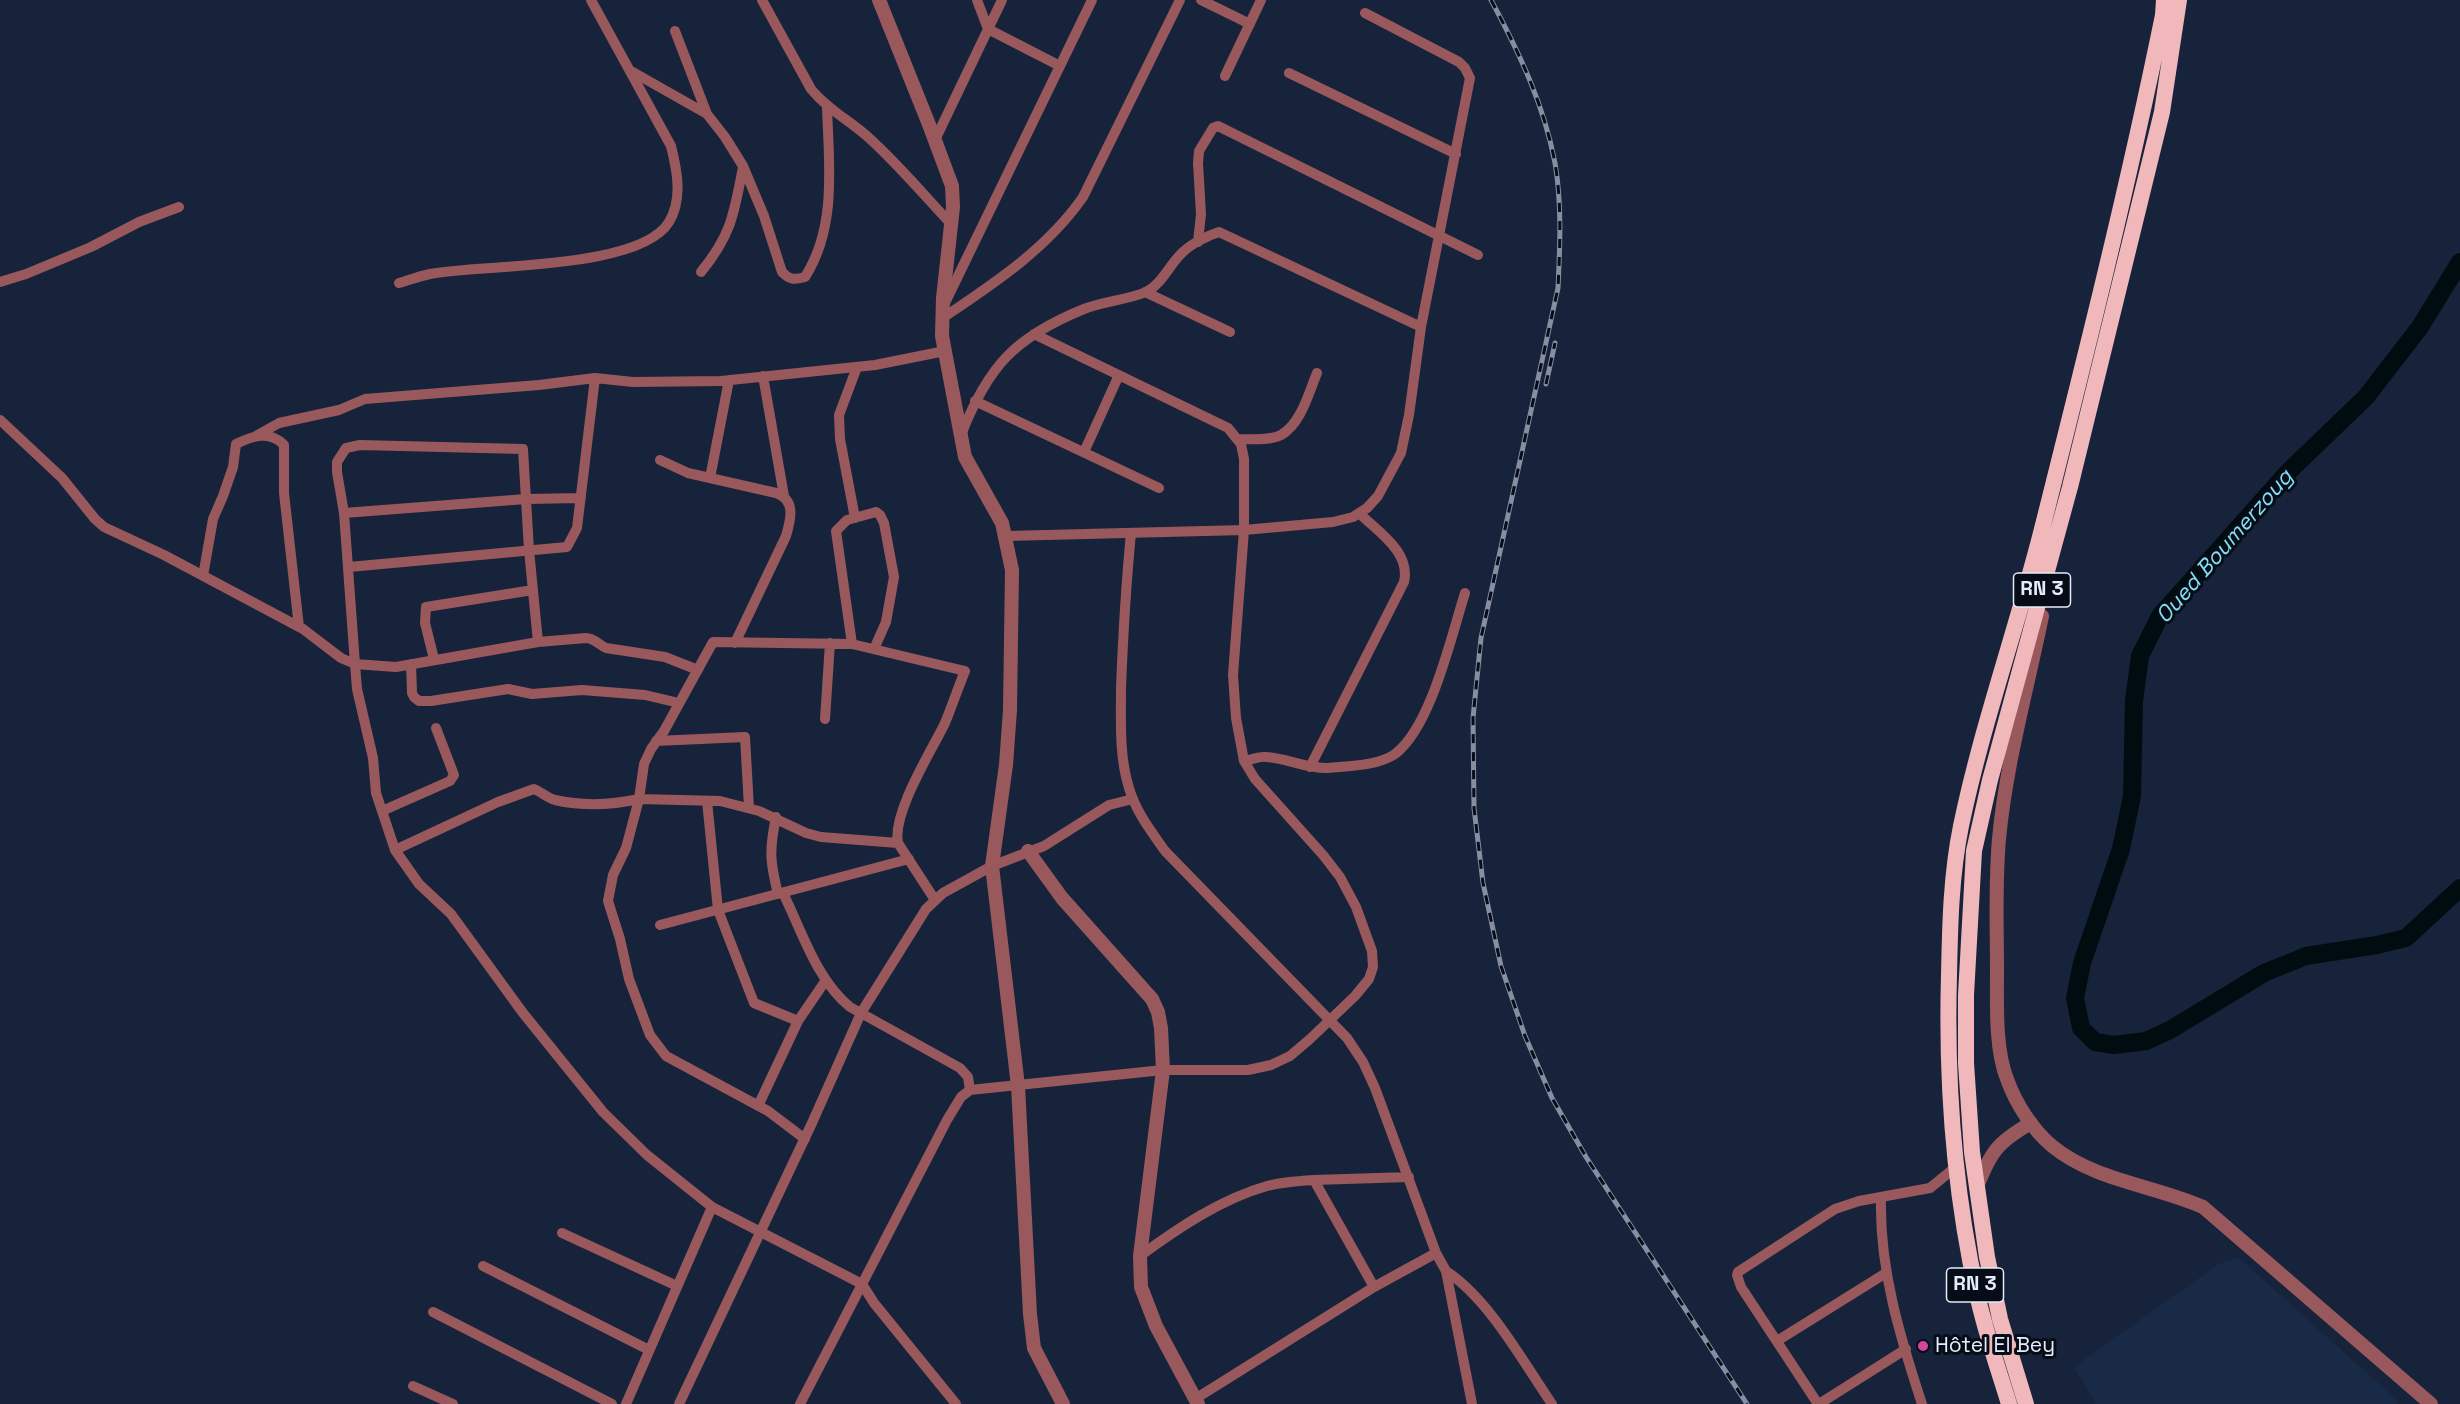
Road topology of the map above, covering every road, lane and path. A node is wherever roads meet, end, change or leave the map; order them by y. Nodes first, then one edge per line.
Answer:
1 (591, 0) edge
2 (762, 0) edge
3 (879, 0) edge
4 (977, 0) edge
5 (1002, 0) edge
6 (1092, 0) edge
7 (1180, 0) edge
8 (1201, 0) edge
9 (1261, 0) edge
10 (2164, 0) edge
11 (2179, 0) edge
12 (1365, 13) dead end
13 (1250, 24) junction
14 (988, 29) junction
15 (675, 31) dead end
16 (1060, 66) junction
17 (631, 71) junction
18 (1289, 73) dead end
19 (1225, 75) dead end
20 (827, 108) junction
21 (707, 114) junction
22 (935, 140) junction
23 (1456, 154) junction
24 (743, 166) junction
25 (179, 207) dead end
26 (951, 224) junction
27 (1439, 237) junction
28 (1198, 242) junction
29 (1479, 255) dead end
30 (701, 272) dead end
31 (0, 282) edge
32 (399, 283) dead end
33 (1145, 292) junction
34 (942, 314) junction
35 (1421, 327) junction
36 (1230, 332) dead end
37 (1034, 334) junction
38 (945, 351) junction
39 (857, 367) junction
40 (1317, 373) dead end
41 (1119, 375) junction
42 (763, 376) junction
43 (596, 378) junction
44 (729, 380) junction
45 (975, 401) junction
46 (0, 420) edge
47 (254, 437) junction
48 (960, 439) junction
49 (1238, 439) junction
50 (1084, 452) junction
51 (660, 460) dead end
52 (710, 478) junction
53 (1159, 488) dead end
54 (784, 496) junction
55 (581, 498) junction
56 (526, 500) junction
57 (344, 513) junction
58 (1359, 513) junction
59 (855, 518) junction
60 (2060, 522) junction
61 (1244, 530) junction
62 (1131, 533) junction
63 (1006, 536) junction
64 (528, 550) junction
65 (349, 567) junction
66 (203, 576) junction
67 (533, 590) junction
68 (1465, 593) dead end
69 (299, 627) junction
70 (538, 642) junction
71 (735, 643) junction
72 (830, 643) junction
73 (852, 644) junction
74 (874, 649) junction
75 (434, 659) junction
76 (355, 664) junction
77 (411, 664) junction
78 (698, 670) junction
79 (679, 703) junction
80 (825, 719) dead end
81 (436, 728) dead end
82 (656, 741) junction
83 (1244, 761) junction
84 (1310, 767) junction
85 (639, 799) junction
86 (1133, 799) junction
87 (707, 801) junction
88 (750, 808) junction
89 (382, 811) junction
90 (776, 817) junction
91 (898, 843) junction
92 (395, 850) junction
93 (1028, 851) junction
94 (909, 859) junction
95 (992, 866) junction
96 (781, 893) junction
97 (935, 900) junction
98 (718, 910) junction
99 (660, 925) dead end
100 (826, 980) junction
101 (861, 1012) junction
102 (1331, 1019) junction
103 (798, 1021) junction
104 (1163, 1070) junction
105 (1018, 1086) junction
106 (970, 1090) junction
107 (758, 1106) junction
108 (2031, 1123) junction
109 (805, 1139) junction
110 (1957, 1166) junction
111 (1408, 1177) junction
112 (1314, 1180) junction
113 (1977, 1187) junction
114 (1881, 1197) junction
115 (712, 1207) junction
116 (761, 1232) junction
117 (562, 1233) dead end
118 (1436, 1253) junction
119 (1140, 1256) junction
120 (483, 1266) dead end
121 (1446, 1271) junction
122 (1886, 1272) junction
123 (862, 1284) junction
124 (677, 1286) junction
125 (1374, 1287) junction
126 (433, 1312) dead end
127 (1777, 1341) junction
128 (1906, 1349) junction
129 (649, 1350) junction
130 (413, 1386) dead end
131 (1196, 1402) edge
132 (453, 1404) edge
133 (612, 1404) edge
134 (626, 1404) edge
135 (679, 1404) edge
136 (800, 1404) edge
137 (956, 1404) edge
138 (1064, 1404) edge
139 (1472, 1404) edge
140 (1552, 1404) edge
141 (1818, 1404) edge
142 (1922, 1404) edge
143 (2009, 1404) edge
144 (2026, 1404) edge
145 (2431, 1404) edge

1 - 17 street
2 - 20 street
3 - 22 street
4 - 14 street
5 - 14 street
6 - 16 street
7 - 34 street
8 - 13 street
9 - 13 street
10 - 110 highway, RN 3
11 - 60 highway, RN 3
12 - 23 street
13 - 19 street
14 - 16 street
14 - 22 street
15 - 21 street
16 - 34 street
17 - 21 street
17 - 32 street
18 - 23 street
20 - 24 street
20 - 26 street
21 - 24 street
22 - 26 street
23 - 27 street
24 - 30 street
25 - 31 street
26 - 34 street
27 - 28 street
27 - 29 street
27 - 35 street
28 - 33 street
28 - 35 street
33 - 36 street
33 - 37 street
34 - 38 street
35 - 58 street
37 - 41 street
37 - 45 street
38 - 39 street
38 - 48 street
39 - 42 street
39 - 59 street
40 - 49 street
41 - 49 street
41 - 50 street
42 - 44 street
42 - 54 street
43 - 44 street
43 - 47 street
43 - 55 street
44 - 52 street
45 - 48 street
45 - 50 street
46 - 66 street
47 - 66 street
47 - 69 street
48 - 63 street
49 - 61 street
50 - 53 street
51 - 52 street
52 - 54 street
54 - 71 street
55 - 56 street
55 - 64 street
56 - 57 street
56 - 57 street
56 - 64 street
57 - 65 street
58 - 61 street
58 - 84 street
59 - 73 street
59 - 74 street
60 - 108 street
60 - 113 highway, RN 3
61 - 62 street
61 - 83 street
62 - 63 street
62 - 86 street
63 - 95 street
64 - 65 street
64 - 67 street
65 - 76 street
66 - 69 street
67 - 70 street
67 - 75 street
68 - 84 street
69 - 76 street
70 - 75 street
70 - 78 street
71 - 72 street
71 - 78 street
72 - 73 street
72 - 80 street
73 - 74 street
74 - 91 street
75 - 77 street
76 - 77 street
76 - 89 street
77 - 79 street
78 - 79 street
79 - 82 street
81 - 89 street
82 - 85 street
82 - 88 street
83 - 84 street
83 - 102 street
85 - 87 street
85 - 92 street
85 - 107 street
86 - 93 street
86 - 102 street
87 - 88 street
87 - 98 street
88 - 90 street
89 - 92 street
90 - 91 street
90 - 96 street
91 - 94 street
92 - 115 street
93 - 95 street
93 - 104 street
94 - 96 street
94 - 97 street
95 - 97 street
95 - 105 street
96 - 98 street
96 - 100 street
97 - 101 street
98 - 99 street
98 - 103 street
100 - 101 street
100 - 103 street
101 - 106 street
101 - 109 street
102 - 104 street
102 - 111 street
103 - 107 street
104 - 105 street
104 - 119 street
105 - 106 street
105 - 138 street
106 - 123 street
107 - 109 street
108 - 113 street
108 - 145 street
109 - 116 street
110 - 114 street
110 - 143 highway, RN 3
111 - 112 street
111 - 118 street
112 - 119 street
112 - 125 street
113 - 144 highway, RN 3
114 - 122 street
114 - 127 street
115 - 116 street
115 - 124 street
116 - 123 street
116 - 135 street
117 - 124 street
118 - 121 street
118 - 125 street
119 - 131 street
120 - 129 street
121 - 139 street
121 - 140 street
122 - 127 street
122 - 128 street
123 - 136 street
123 - 137 street
124 - 129 street
125 - 131 street
126 - 133 street
127 - 141 street
128 - 141 street
128 - 142 street
129 - 134 street
130 - 132 street

